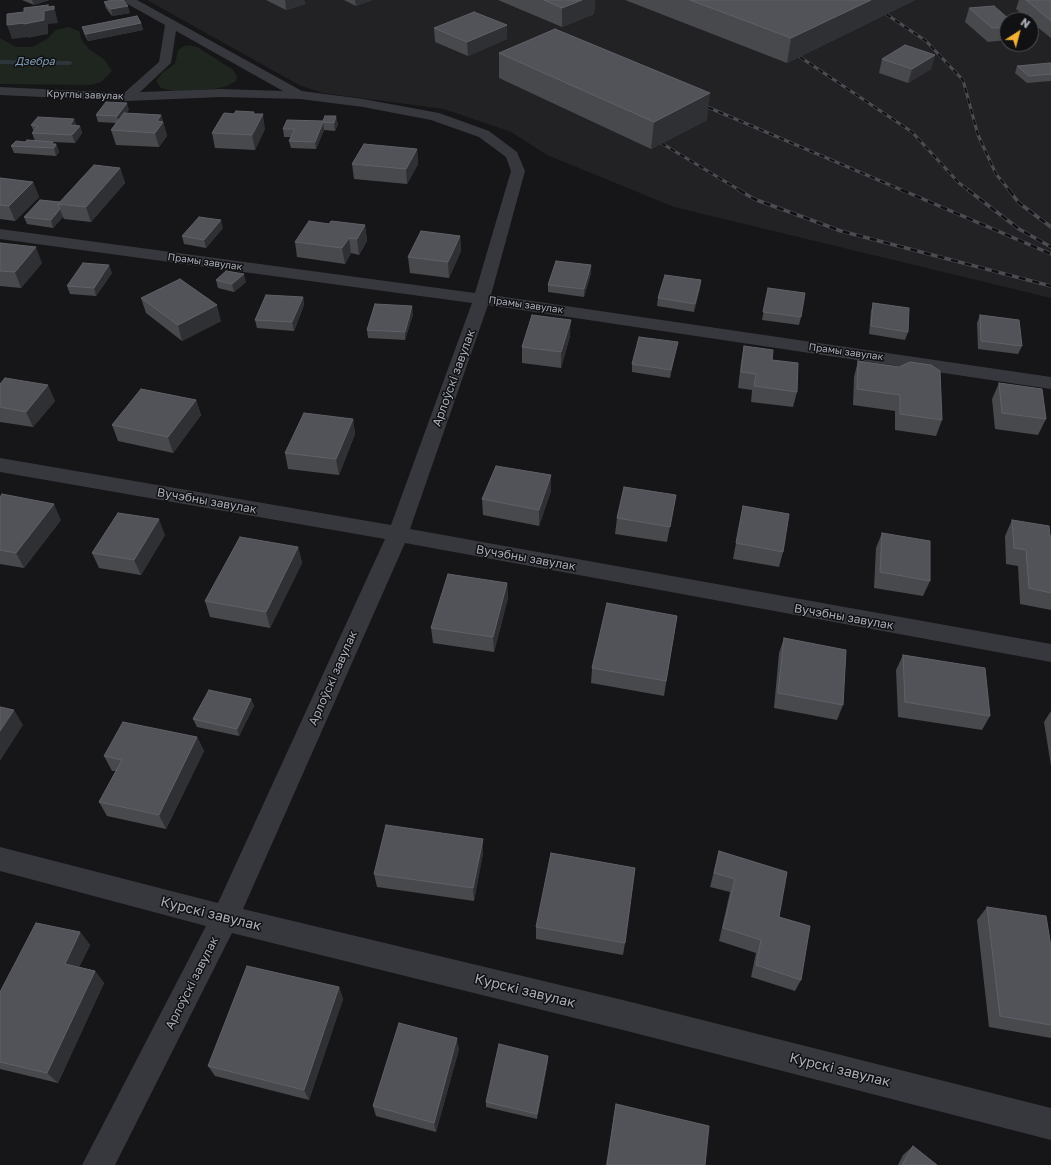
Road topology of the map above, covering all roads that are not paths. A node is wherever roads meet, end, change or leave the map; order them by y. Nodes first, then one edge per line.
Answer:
1 (128, 0) edge
2 (171, 24) junction
3 (0, 91) edge
4 (300, 95) junction
5 (127, 97) junction
6 (0, 234) edge
7 (482, 299) junction
8 (1051, 383) edge
9 (0, 465) edge
10 (398, 534) junction
11 (1051, 653) edge
12 (0, 859) edge
13 (225, 918) junction
14 (1051, 1124) edge
15 (98, 1165) edge

1 - 2 street
2 - 4 street
2 - 5 street, Круглы завулак
3 - 5 street, Круглы завулак
4 - 5 street
4 - 7 street, Арлоўскі завулак
6 - 7 street, Прамы завулак
7 - 8 street, Прамы завулак
7 - 10 street, Арлоўскі завулак
9 - 10 street, Вучэбны завулак
10 - 11 street, Вучэбны завулак
10 - 13 street, Арлоўскі завулак
12 - 13 street, Курскі завулак
13 - 14 street, Курскі завулак
13 - 15 street, Арлоўскі завулак

